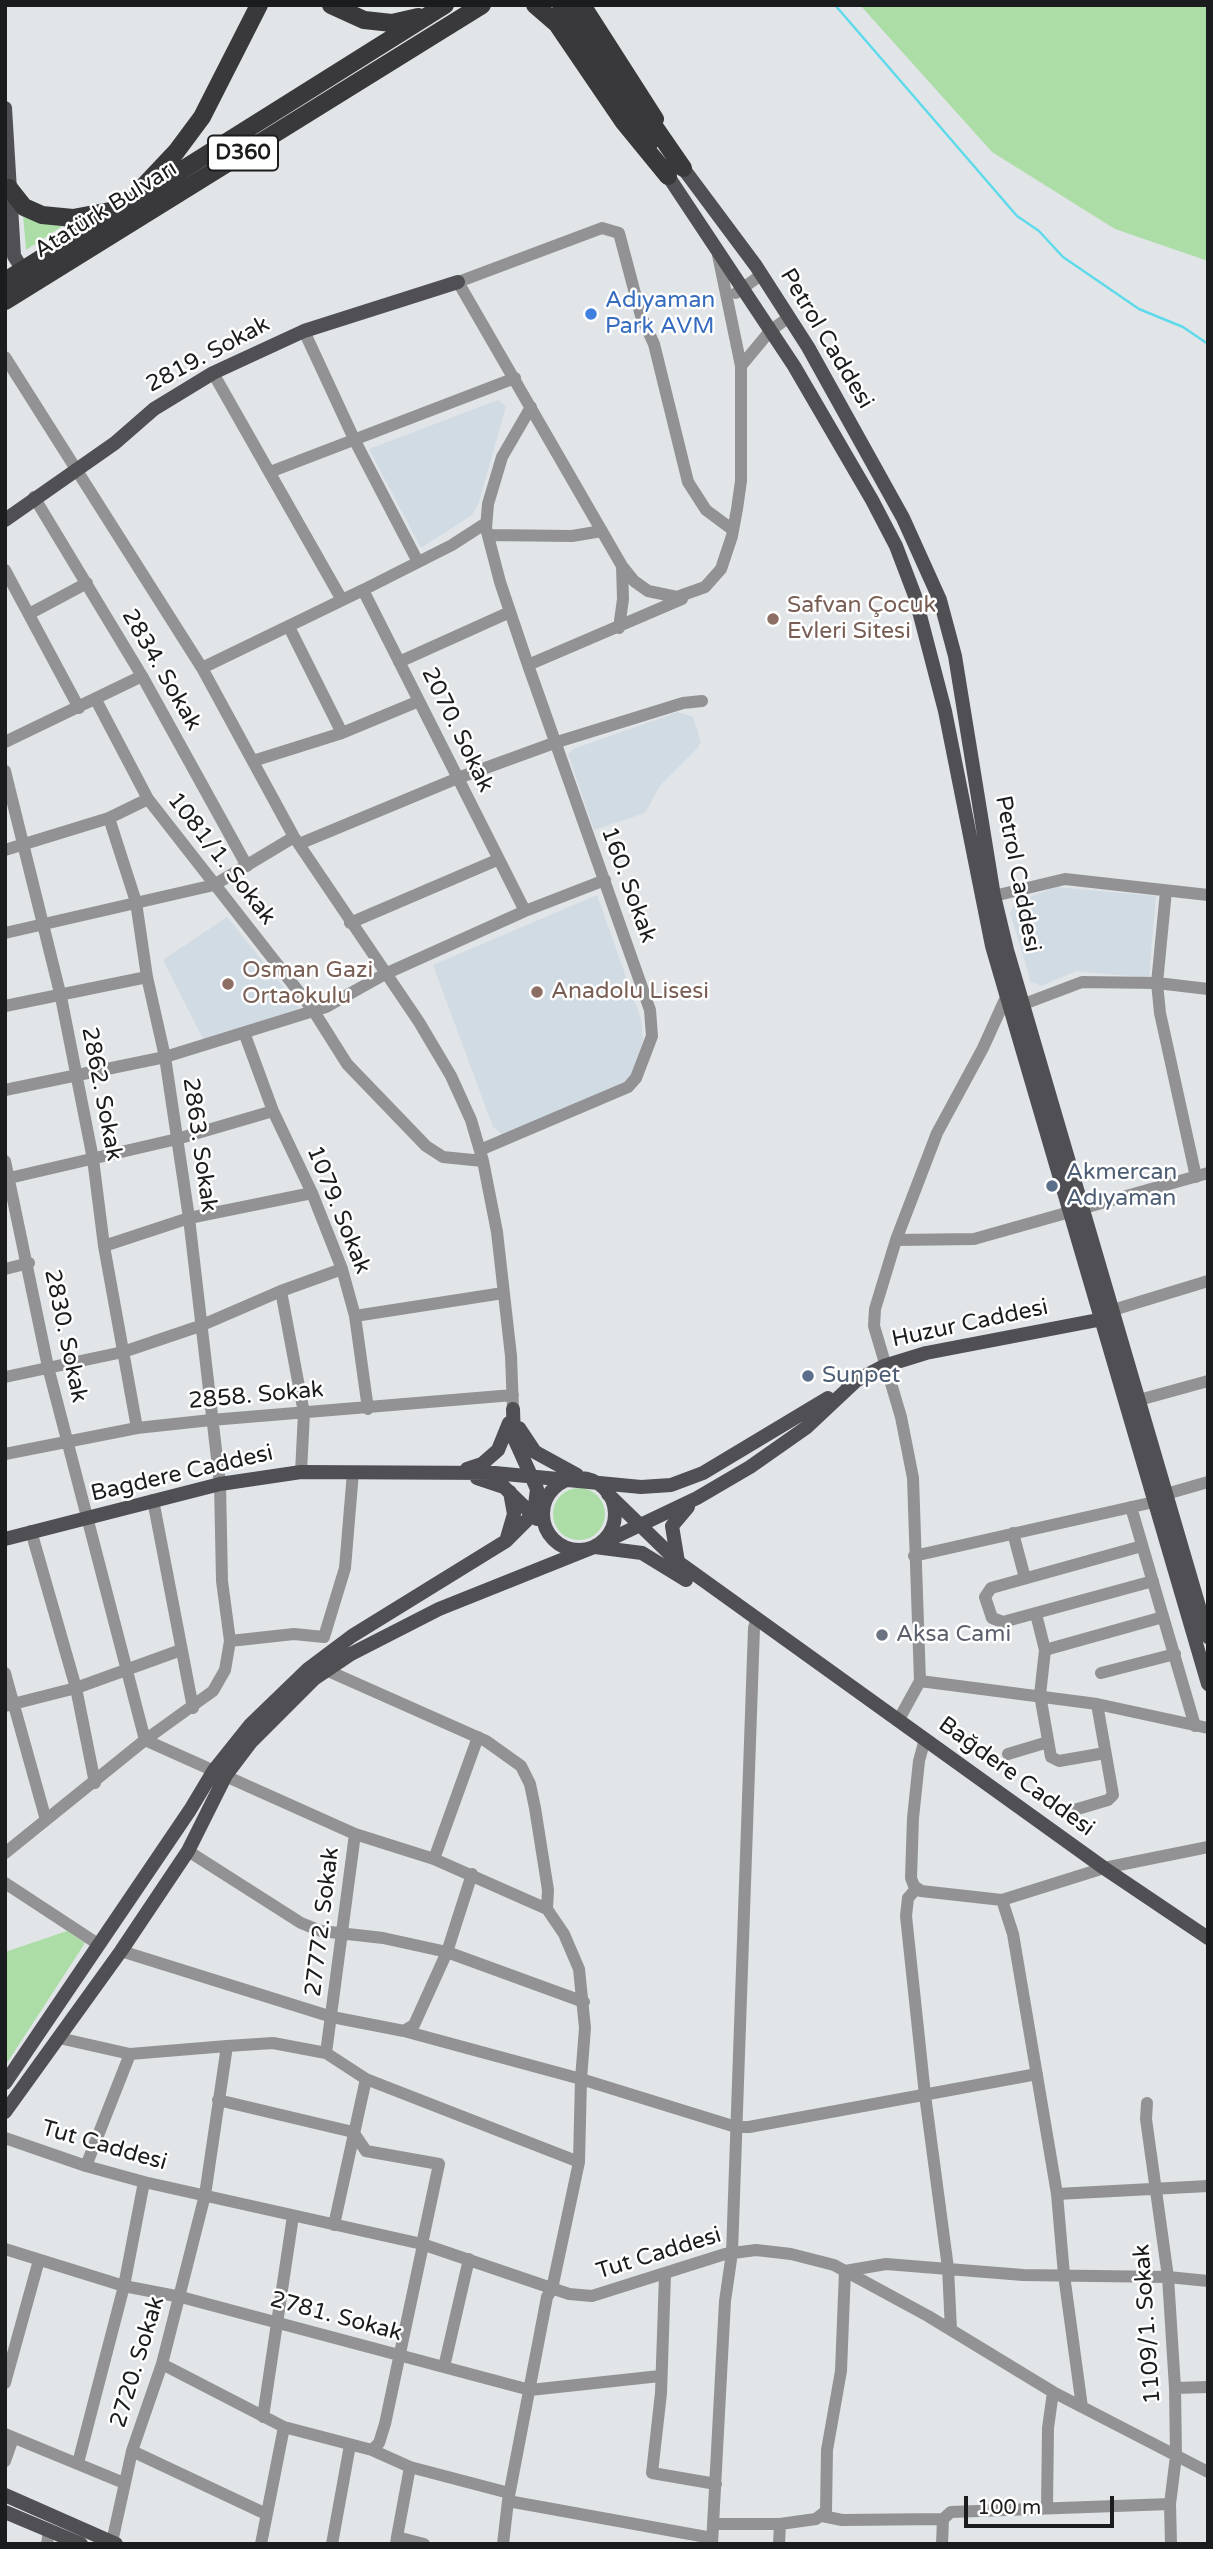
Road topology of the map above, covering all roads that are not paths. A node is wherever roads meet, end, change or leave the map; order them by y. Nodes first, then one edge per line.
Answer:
1 (258, 5) edge
2 (331, 5) edge
3 (482, 5) edge
4 (535, 5) edge
5 (561, 5) edge
6 (571, 5) edge
7 (582, 5) edge
8 (438, 9) edge
9 (5, 108) edge
10 (675, 172) junction
11 (9, 188) junction
12 (121, 209) junction
13 (718, 254) junction
14 (23, 270) junction
15 (761, 275) junction
16 (5, 281) edge
17 (458, 282) junction
18 (740, 288) junction
19 (729, 300) junction
20 (5, 301) edge
21 (789, 317) junction
22 (304, 331) junction
23 (770, 331) junction
24 (7, 361) edge
25 (741, 366) junction
26 (213, 373) junction
27 (515, 378) junction
28 (531, 407) junction
29 (355, 441) junction
30 (75, 469) junction
31 (270, 472) junction
32 (34, 497) junction
33 (5, 520) edge
34 (487, 529) junction
35 (733, 530) junction
36 (602, 531) junction
37 (418, 562) junction
38 (622, 566) junction
39 (5, 570) edge
40 (87, 583) junction
41 (363, 590) junction
42 (695, 593) junction
43 (342, 600) junction
44 (510, 612) junction
45 (29, 614) junction
46 (289, 627) junction
47 (619, 628) junction
48 (400, 662) junction
49 (528, 665) junction
50 (202, 668) junction
51 (142, 676) junction
52 (96, 700) junction
53 (419, 701) junction
54 (702, 701) dead end
55 (79, 708) junction
56 (342, 733) junction
57 (5, 742) edge
58 (554, 743) junction
59 (253, 761) junction
60 (5, 771) edge
61 (458, 778) junction
62 (148, 799) junction
63 (109, 818) junction
64 (297, 840) junction
65 (25, 846) junction
66 (5, 850) edge
67 (497, 860) junction
68 (247, 866) junction
69 (605, 880) junction
70 (214, 885) junction
71 (1166, 891) junction
72 (1208, 895) edge
73 (994, 896) junction
74 (136, 902) junction
75 (525, 911) junction
76 (349, 922) junction
77 (43, 923) junction
78 (5, 933) edge
79 (385, 974) junction
80 (147, 977) junction
81 (1157, 983) junction
82 (1208, 989) edge
83 (1007, 995) junction
84 (61, 997) junction
85 (1024, 1004) junction
86 (5, 1006) edge
87 (313, 1010) junction
88 (245, 1035) junction
89 (165, 1057) junction
90 (76, 1077) junction
91 (5, 1090) edge
92 (273, 1111) junction
93 (177, 1139) junction
94 (482, 1156) junction
95 (93, 1159) junction
96 (5, 1161) edge
97 (1202, 1175) edge
98 (7, 1178) edge
99 (313, 1193) junction
100 (1077, 1211) junction
101 (189, 1218) junction
102 (896, 1241) junction
103 (104, 1246) junction
104 (29, 1263) junction
105 (5, 1269) edge
106 (342, 1269) junction
107 (1208, 1281) edge
108 (281, 1291) junction
109 (503, 1293) junction
110 (1108, 1315) junction
111 (355, 1316) junction
112 (200, 1326) junction
113 (123, 1352) junction
114 (884, 1366) junction
115 (48, 1367) junction
116 (5, 1377) edge
117 (856, 1381) junction
118 (1208, 1381) edge
119 (1139, 1400) junction
120 (513, 1402) junction
121 (368, 1409) junction
122 (304, 1413) junction
123 (211, 1420) junction
124 (137, 1428) junction
125 (67, 1440) junction
126 (5, 1454) edge
127 (301, 1472) junction
128 (353, 1472) junction
129 (456, 1473) junction
130 (533, 1475) junction
131 (585, 1479) junction
132 (1208, 1482) edge
133 (220, 1484) junction
134 (510, 1492) junction
135 (608, 1494) junction
136 (697, 1498) junction
137 (1160, 1498) junction
138 (153, 1500) junction
139 (545, 1502) junction
140 (1131, 1507) junction
141 (534, 1516) junction
142 (89, 1518) junction
143 (640, 1526) junction
144 (546, 1529) junction
145 (32, 1531) junction
146 (1013, 1533) junction
147 (5, 1538) edge
148 (506, 1541) junction
149 (1142, 1546) junction
150 (594, 1547) junction
151 (914, 1556) junction
152 (678, 1562) junction
153 (1025, 1578) junction
154 (1153, 1581) junction
155 (1036, 1614) junction
156 (1163, 1617) junction
157 (755, 1623) junction
158 (324, 1637) junction
159 (1208, 1637) edge
160 (230, 1641) junction
161 (334, 1649) junction
162 (181, 1650) junction
163 (1045, 1650) junction
164 (1175, 1654) junction
165 (327, 1670) junction
166 (126, 1672) junction
167 (5, 1673) edge
168 (1101, 1673) dead end
169 (920, 1681) junction
170 (1208, 1684) edge
171 (76, 1688) junction
172 (1040, 1695) junction
173 (1097, 1704) junction
174 (9, 1705) edge
175 (193, 1708) junction
176 (898, 1721) junction
177 (1201, 1727) edge
178 (478, 1737) junction
179 (925, 1739) junction
180 (145, 1740) junction
181 (1048, 1742) junction
182 (1105, 1753) junction
183 (1007, 1754) dead end
184 (220, 1773) junction
185 (95, 1783) junction
186 (1074, 1810) dead end
187 (46, 1820) junction
188 (355, 1834) junction
189 (1208, 1847) edge
190 (6, 1850) edge
191 (188, 1851) junction
192 (434, 1858) junction
193 (1104, 1868) junction
194 (472, 1874) junction
195 (5, 1883) edge
196 (916, 1889) junction
197 (1002, 1900) junction
198 (547, 1909) junction
199 (343, 1934) junction
200 (1208, 1938) edge
201 (98, 1944) junction
202 (121, 1951) junction
203 (447, 1952) junction
204 (584, 2002) junction
205 (332, 2017) junction
206 (404, 2031) junction
207 (59, 2038) junction
208 (227, 2046) junction
209 (326, 2053) junction
210 (130, 2054) junction
211 (1037, 2074) junction
212 (366, 2079) junction
213 (581, 2080) junction
214 (5, 2083) edge
215 (925, 2095) junction
216 (218, 2100) junction
217 (1147, 2103) dead end
218 (5, 2112) edge
219 (736, 2127) junction
220 (353, 2132) junction
221 (5, 2138) edge
222 (579, 2162) junction
223 (86, 2166) junction
224 (144, 2182) junction
225 (1208, 2186) edge
226 (1156, 2188) junction
227 (1057, 2194) junction
228 (205, 2195) junction
229 (293, 2216) junction
230 (334, 2225) junction
231 (422, 2245) junction
232 (5, 2249) edge
233 (732, 2253) junction
234 (469, 2259) junction
235 (39, 2260) junction
236 (948, 2268) junction
237 (845, 2271) junction
238 (665, 2275) junction
239 (1064, 2275) junction
240 (1168, 2277) junction
241 (1208, 2281) edge
242 (124, 2286) junction
243 (552, 2290) junction
244 (181, 2297) junction
245 (279, 2324) junction
246 (951, 2330) junction
247 (398, 2354) junction
248 (162, 2364) junction
249 (444, 2367) junction
250 (660, 2376) junction
251 (5, 2383) edge
252 (1208, 2387) edge
253 (1175, 2388) junction
254 (530, 2390) junction
255 (1053, 2392) junction
256 (1082, 2407) junction
257 (263, 2417) junction
258 (284, 2427) junction
259 (9, 2436) edge
260 (350, 2445) junction
261 (372, 2450) junction
262 (132, 2451) junction
263 (1176, 2456) junction
264 (5, 2461) edge
265 (78, 2463) junction
266 (411, 2467) junction
267 (1208, 2472) edge
268 (124, 2483) junction
269 (716, 2484) junction
270 (5, 2495) edge
271 (508, 2497) junction
272 (1170, 2504) junction
273 (1047, 2508) junction
274 (5, 2512) edge
275 (266, 2514) junction
276 (822, 2516) junction
277 (943, 2519) junction
278 (714, 2524) junction
279 (780, 2524) junction
280 (48, 2537) edge
281 (396, 2541) edge
282 (712, 2541) edge
283 (114, 2543) edge
284 (81, 2544) edge
285 (261, 2544) edge
286 (332, 2544) edge
287 (424, 2544) edge
288 (503, 2544) edge
289 (779, 2544) edge
290 (942, 2544) edge
291 (1171, 2544) edge

1 - 12 highway
2 - 8 highway
3 - 20 highway, Atatürk Bulvarı / D360
4 - 10 highway
5 - 10 highway
6 - 10 highway
7 - 10 highway
8 - 12 highway, Atatürk Bulvarı / D360
9 - 11 main road
10 - 13 main road
10 - 15 main road, Petrol Caddesi
11 - 12 highway
11 - 14 main road
12 - 14 highway, Atatürk Bulvarı / D360
13 - 18 main road
13 - 19 street
14 - 16 highway, Atatürk Bulvarı / D360
15 - 18 street
15 - 21 main road, Petrol Caddesi
17 - 22 main road, 2819. Sokak
17 - 27 street
17 - 35 street
18 - 19 street
18 - 23 main road
19 - 25 street
21 - 23 street
21 - 73 main road, Petrol Caddesi
22 - 26 main road, 2819. Sokak
22 - 29 street
23 - 25 street
23 - 83 main road
24 - 30 street
25 - 35 street
26 - 30 main road, 2819. Sokak
26 - 31 street
27 - 28 street
27 - 29 street
28 - 34 street
28 - 36 street
29 - 31 street
29 - 37 street
30 - 32 main road, 2819. Sokak
30 - 50 street
31 - 43 street
32 - 33 main road, 2819. Sokak
32 - 40 street, 2834. Sokak
34 - 36 street
34 - 37 street
34 - 44 street, 160. Sokak
35 - 42 street
36 - 38 street
37 - 41 street
38 - 42 street
38 - 47 street
39 - 45 street
40 - 45 street
40 - 51 street, 2834. Sokak
41 - 43 street
41 - 48 street, 2070. Sokak
42 - 47 street
43 - 46 street
44 - 48 street
44 - 49 street, 160. Sokak
45 - 55 street
46 - 50 street
46 - 56 street
47 - 49 street
48 - 53 street, 2070. Sokak
49 - 58 street, 160. Sokak
50 - 59 street
51 - 52 street
51 - 68 street, 2834. Sokak
52 - 55 street
52 - 62 street, 1081/1. Sokak
53 - 56 street
53 - 61 street, 2070. Sokak
54 - 58 street
55 - 57 street
56 - 59 street
58 - 61 street
58 - 69 street, 160. Sokak
59 - 64 street
60 - 65 street, 2862. Sokak
61 - 64 street
61 - 67 street, 2070. Sokak
62 - 63 street
62 - 70 street, 1081/1. Sokak
63 - 65 street
63 - 74 street, 2863. Sokak
64 - 68 street
64 - 76 street
65 - 66 street
65 - 77 street, 2862. Sokak
67 - 75 street, 2070. Sokak
67 - 76 street
68 - 70 street
69 - 75 street
69 - 94 street, 160. Sokak
70 - 74 street
70 - 87 street, 1081/1. Sokak
71 - 72 street
71 - 73 street
71 - 81 street
73 - 85 main road, Petrol Caddesi
74 - 77 street
74 - 80 street, 2863. Sokak
75 - 79 street
76 - 79 street
77 - 78 street
77 - 84 street, 2862. Sokak
79 - 87 street
79 - 94 street
80 - 84 street
80 - 89 street, 2863. Sokak
81 - 82 street
81 - 85 street
81 - 97 street
83 - 100 main road
83 - 102 street
84 - 86 street
84 - 90 street, 2862. Sokak
85 - 100 main road, Petrol Caddesi
87 - 88 street
87 - 94 street, 1081/1. Sokak
88 - 89 street
88 - 92 street, 1079. Sokak
89 - 90 street
89 - 93 street, 2863. Sokak
90 - 91 street
90 - 95 street, 2862. Sokak
92 - 93 street
92 - 99 street, 1079. Sokak
93 - 95 street
93 - 101 street, 2863. Sokak
94 - 109 street
95 - 98 street
95 - 103 street, 2862. Sokak
96 - 98 street, 2830. Sokak
97 - 100 street
98 - 104 street, 2830. Sokak
99 - 101 street
99 - 106 street, 1079. Sokak
100 - 102 street
100 - 110 main road, Petrol Caddesi
101 - 103 street
101 - 112 street, 2863. Sokak
102 - 114 street
103 - 113 street, 2862. Sokak
104 - 105 street
104 - 115 street, 2830. Sokak
106 - 108 street
106 - 111 street, 1079. Sokak
107 - 110 street
108 - 112 street
108 - 122 street
109 - 111 street
109 - 120 street
110 - 114 main road, Huzur Caddesi
110 - 119 main road, Petrol Caddesi
110 - 137 main road
111 - 121 street, 1079. Sokak
112 - 113 street
112 - 123 street, 2863. Sokak
113 - 115 street
113 - 124 street, 2862. Sokak
114 - 117 main road, Huzur Caddesi
114 - 151 street
115 - 116 street
115 - 125 street, 2830. Sokak
117 - 131 main road, Huzur Caddesi
117 - 136 main road
118 - 119 street
119 - 137 main road, Petrol Caddesi
120 - 121 street, 2858. Sokak
120 - 129 main road
120 - 130 main road
120 - 131 main road
121 - 122 street, 2858. Sokak
122 - 123 street, 2858. Sokak
122 - 127 street
123 - 124 street, 2858. Sokak
123 - 133 street, 2863. Sokak
124 - 125 street, 2858. Sokak
125 - 126 street, 2858. Sokak
125 - 142 street, 2830. Sokak
127 - 128 main road, Bagdere Caddesi
127 - 133 main road, Bagdere Caddesi
128 - 129 main road, Bagdere Caddesi
128 - 158 street
129 - 130 main road
129 - 134 main road
130 - 131 main road
130 - 141 main road
131 - 135 main road
131 - 139 main road
132 - 137 street
133 - 138 main road, Bagdere Caddesi
133 - 160 street, 2863. Sokak
134 - 141 main road
134 - 148 main road
135 - 143 main road, Bağdere Caddesi
135 - 150 main road
136 - 143 main road
136 - 152 main road
137 - 140 street
137 - 159 main road, Petrol Caddesi
137 - 170 main road
138 - 142 main road, Bagdere Caddesi
138 - 162 street
139 - 141 main road
139 - 144 main road
140 - 146 street
140 - 149 street
141 - 144 main road
141 - 148 main road
142 - 145 main road, Bagdere Caddesi
142 - 166 street, 2830. Sokak
143 - 150 main road
143 - 152 main road, Bağdere Caddesi
144 - 150 main road
145 - 147 main road, Bagdere Caddesi
145 - 171 street
146 - 151 street
146 - 153 street
148 - 161 main road
149 - 153 street
149 - 154 street
150 - 157 main road, Bağdere Caddesi
150 - 165 main road
151 - 169 street
152 - 157 main road, Bağdere Caddesi
153 - 155 street
154 - 155 street
154 - 156 street
155 - 163 street
156 - 163 street
156 - 164 street
157 - 176 main road, Bağdere Caddesi
157 - 219 street
158 - 160 street
158 - 161 street
160 - 175 street
161 - 184 main road
162 - 166 street
162 - 175 street
163 - 172 street
164 - 168 street
164 - 177 street
165 - 178 street
165 - 184 main road
166 - 171 street
166 - 180 street, 2830. Sokak
167 - 174 street
169 - 172 street
169 - 176 street
171 - 174 street
171 - 185 street
172 - 173 street
172 - 181 street
173 - 177 street
173 - 182 street
174 - 187 street
175 - 180 street
176 - 179 main road, Bağdere Caddesi
178 - 192 street
178 - 198 street
179 - 193 main road, Bağdere Caddesi
179 - 196 street
180 - 184 street
180 - 185 street
181 - 182 street
181 - 183 street
182 - 186 street
184 - 188 street
184 - 191 main road
184 - 201 main road
185 - 187 street
187 - 190 street
188 - 192 street, 27772. Sokak
188 - 199 street, 27772. Sokak
189 - 193 street
191 - 199 street
191 - 202 main road
192 - 194 street, 27772. Sokak
193 - 197 street
193 - 200 main road, Bağdere Caddesi
194 - 198 street, 27772. Sokak
194 - 203 street
195 - 201 street
196 - 197 street
196 - 215 street
197 - 211 street
198 - 204 street
199 - 203 street
199 - 205 street, 27772. Sokak
201 - 214 main road
202 - 205 street
202 - 207 main road
203 - 204 street
203 - 206 street
204 - 213 street
205 - 206 street
205 - 209 street, 27772. Sokak
206 - 213 street
207 - 210 street
207 - 218 main road
208 - 209 street
208 - 210 street
208 - 216 street, 2720. Sokak
209 - 212 street
210 - 223 street
211 - 215 street
211 - 227 street
212 - 220 street
212 - 222 street
213 - 219 street
213 - 222 street
215 - 219 street
215 - 236 street
216 - 220 street
216 - 228 street, 2720. Sokak
217 - 226 street, 1109/1. Sokak
219 - 233 street
220 - 230 street
220 - 231 street
221 - 223 street, Tut Caddesi
222 - 243 street
223 - 224 street, Tut Caddesi
224 - 228 street, Tut Caddesi
224 - 242 street
225 - 226 street
226 - 227 street
226 - 240 street, 1109/1. Sokak
227 - 239 street
228 - 229 street, Tut Caddesi
228 - 244 street, 2720. Sokak
229 - 230 street, Tut Caddesi
229 - 245 street
230 - 231 street, Tut Caddesi
231 - 234 street, Tut Caddesi
231 - 247 street
232 - 235 street, 2781. Sokak
233 - 237 street, Tut Caddesi
233 - 238 street, Tut Caddesi
233 - 269 street
234 - 243 street, Tut Caddesi
234 - 249 street
235 - 242 street, 2781. Sokak
235 - 251 street
236 - 237 street
236 - 239 street
236 - 246 street
237 - 246 street, Tut Caddesi
237 - 276 street
238 - 243 street, Tut Caddesi
238 - 250 street
239 - 240 street
239 - 256 street
240 - 241 street
240 - 253 street, 1109/1. Sokak
242 - 244 street, 2781. Sokak
242 - 265 street
243 - 254 street
244 - 245 street, 2781. Sokak
244 - 248 street, 2720. Sokak
245 - 247 street, 2781. Sokak
245 - 257 street
246 - 255 street, Tut Caddesi
247 - 249 street, 2781. Sokak
247 - 261 street
248 - 257 street
248 - 262 street, 2720. Sokak
249 - 254 street, 2781. Sokak
250 - 254 street, 2781. Sokak
250 - 269 street
252 - 253 street
253 - 263 street, 1109/1. Sokak
254 - 271 street
255 - 256 street, Tut Caddesi
255 - 273 street
256 - 263 street, Tut Caddesi
257 - 258 street
258 - 260 street
258 - 275 street
259 - 264 street
259 - 265 street
260 - 261 street
260 - 286 street
261 - 266 street
262 - 268 street, 2720. Sokak
262 - 275 street
263 - 267 street, Tut Caddesi
263 - 272 street, 1109/1. Sokak
265 - 268 street
266 - 271 street
266 - 281 street
268 - 283 street, 2720. Sokak
269 - 278 street
270 - 283 main road
271 - 282 street
271 - 288 street
272 - 273 street
272 - 291 street, 1109/1. Sokak
273 - 277 street
274 - 280 main road
275 - 285 street
276 - 277 street
276 - 279 street
277 - 290 street
278 - 279 street
278 - 282 street
279 - 289 street
280 - 284 main road
281 - 287 street

